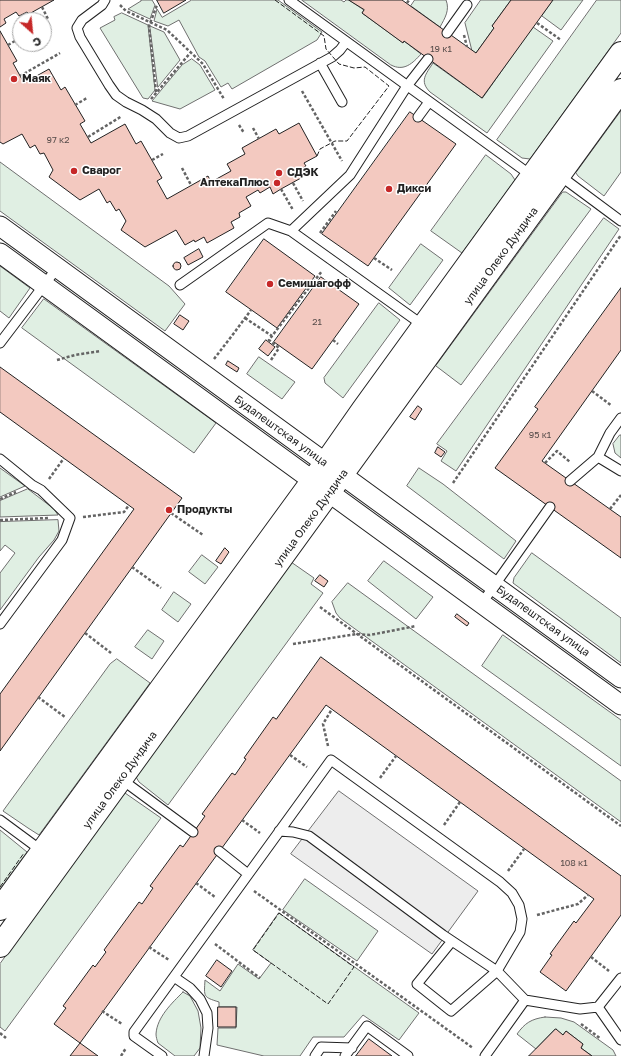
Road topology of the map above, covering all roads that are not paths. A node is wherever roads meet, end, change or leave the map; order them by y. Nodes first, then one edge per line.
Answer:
1 (105, 0) edge
2 (289, 0) edge
3 (466, 2) edge
4 (447, 32) dead end
5 (346, 42) junction
6 (621, 53) edge
7 (428, 59) dead end
8 (320, 63) junction
9 (407, 86) junction
10 (621, 90) edge
11 (342, 102) dead end
12 (430, 102) junction
13 (418, 117) dead end
14 (545, 175) junction
15 (621, 221) edge
16 (0, 226) edge
17 (291, 231) junction
18 (0, 253) edge
19 (57, 268) junction
20 (44, 285) junction
21 (180, 285) dead end
22 (432, 332) junction
23 (0, 343) edge
24 (621, 418) edge
25 (598, 456) junction
26 (0, 459) edge
27 (334, 469) junction
28 (621, 471) edge
29 (570, 481) dead end
30 (321, 486) junction
31 (550, 507) dead end
32 (495, 586) junction
33 (482, 603) junction
34 (0, 624) edge
35 (621, 678) edge
36 (621, 705) edge
37 (112, 773) junction
38 (0, 820) edge
39 (279, 831) junction
40 (193, 832) dead end
41 (219, 851) dead end
42 (51, 857) junction
43 (248, 874) junction
44 (0, 909) edge
45 (452, 941) junction
46 (0, 946) edge
47 (497, 971) junction
48 (174, 977) junction
49 (620, 979) edge
50 (525, 1000) junction
51 (598, 1007) junction
52 (621, 1040) edge
53 (352, 1048) junction
54 (481, 1054) edge
55 (162, 1056) edge
56 (204, 1056) edge
57 (315, 1056) edge
58 (346, 1056) edge
59 (408, 1056) edge

1 - 8 lane
2 - 5 lane
3 - 4 lane
5 - 8 lane
5 - 9 lane
6 - 14 street, улица Олеко Дундича
7 - 9 lane
8 - 11 lane
9 - 12 lane
9 - 17 lane
10 - 14 street, улица Олеко Дундича
12 - 13 lane
12 - 14 lane
14 - 15 lane
14 - 22 street, улица Олеко Дундича
16 - 19 street, Будапештская улица
17 - 21 lane
17 - 22 lane
18 - 20 street, Будапештская улица
19 - 20 lane
19 - 27 street, Будапештская улица
20 - 23 lane
20 - 30 street, Будапештская улица
22 - 27 street, улица Олеко Дундича
24 - 25 lane
25 - 28 lane
25 - 29 lane
26 - 34 lane
27 - 30 street, улица Олеко Дундича
27 - 32 street, Будапештская улица
30 - 33 street, Будапештская улица
30 - 37 street, улица Олеко Дундича
31 - 32 lane
32 - 33 lane
32 - 35 street, Будапештская улица
33 - 36 street, Будапештская улица
37 - 40 lane
37 - 42 street, улица Олеко Дундича
38 - 42 lane
39 - 43 lane
39 - 45 lane
39 - 47 lane
41 - 43 lane
42 - 44 street, улица Олеко Дундича
42 - 46 street, улица Олеко Дундича
43 - 48 lane
45 - 47 lane
45 - 47 lane
47 - 50 lane
48 - 55 lane
48 - 56 lane
49 - 51 lane
50 - 51 lane
50 - 54 lane
51 - 52 lane
53 - 57 lane
53 - 58 lane
53 - 59 lane

